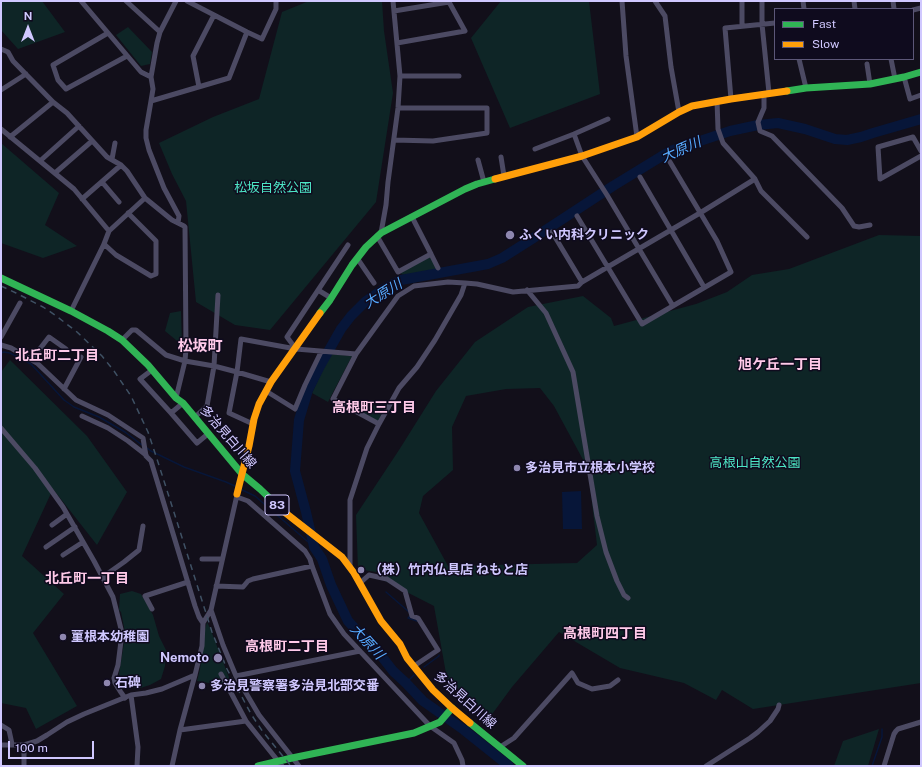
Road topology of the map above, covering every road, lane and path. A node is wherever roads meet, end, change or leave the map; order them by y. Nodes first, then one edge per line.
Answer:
1 (81, 1) edge
2 (126, 1) edge
3 (176, 1) edge
4 (187, 1) edge
5 (393, 1) edge
6 (622, 1) edge
7 (655, 1) edge
8 (742, 1) edge
9 (762, 1) edge
10 (275, 2) edge
11 (450, 2) edge
12 (428, 3) edge
13 (394, 11) junction
14 (214, 15) junction
15 (774, 23) edge
16 (762, 24) junction
17 (742, 26) junction
18 (160, 32) junction
19 (247, 32) junction
20 (108, 33) junction
21 (397, 43) junction
22 (1, 48) edge
23 (127, 56) junction
24 (799, 60) edge
25 (891, 60) edge
26 (867, 64) dead end
27 (921, 72) edge
28 (26, 74) junction
29 (400, 76) junction
30 (459, 76) dead end
31 (151, 77) junction
32 (904, 77) junction
33 (895, 79) junction
34 (870, 84) junction
35 (199, 87) junction
36 (806, 88) junction
37 (1, 90) edge
38 (767, 94) junction
39 (921, 95) edge
40 (731, 99) junction
41 (152, 101) junction
42 (717, 101) junction
43 (53, 102) junction
44 (398, 108) junction
45 (679, 112) junction
46 (608, 119) dead end
47 (79, 126) junction
48 (1, 129) edge
49 (574, 134) junction
50 (637, 136) junction
51 (10, 137) junction
52 (394, 140) junction
53 (92, 141) junction
54 (115, 143) dead end
55 (535, 149) dead end
56 (921, 151) edge
57 (501, 156) dead end
58 (582, 156) junction
59 (921, 156) edge
60 (112, 159) junction
61 (478, 160) dead end
62 (40, 161) junction
63 (670, 162) dead end
64 (121, 165) junction
65 (55, 173) junction
66 (504, 176) junction
67 (640, 177) dead end
68 (755, 179) junction
69 (102, 182) junction
70 (484, 182) junction
71 (145, 198) junction
72 (82, 199) junction
73 (119, 202) dead end
74 (128, 213) junction
75 (700, 213) junction
76 (577, 216) dead end
77 (412, 217) junction
78 (178, 223) junction
79 (870, 225) dead end
80 (671, 230) junction
81 (109, 231) junction
82 (552, 232) dead end
83 (379, 235) junction
84 (807, 237) dead end
85 (104, 244) junction
86 (348, 245) dead end
87 (638, 248) junction
88 (431, 254) junction
89 (357, 258) junction
90 (438, 268) dead end
91 (607, 268) junction
92 (1, 278) edge
93 (582, 282) junction
94 (374, 283) dead end
95 (465, 283) junction
96 (704, 287) junction
97 (318, 290) junction
98 (527, 290) junction
99 (218, 295) dead end
100 (331, 298) junction
101 (20, 303) dead end
102 (673, 306) junction
103 (71, 311) junction
104 (1, 336) edge
105 (122, 340) junction
106 (1, 345) edge
107 (66, 348) dead end
108 (296, 349) junction
109 (321, 352) junction
110 (356, 354) junction
111 (81, 357) dead end
112 (32, 360) junction
113 (184, 361) junction
114 (214, 366) junction
115 (152, 370) junction
116 (237, 372) junction
117 (271, 382) junction
118 (64, 389) junction
119 (266, 391) junction
120 (176, 398) junction
121 (183, 403) junction
122 (171, 412) junction
123 (82, 416) dead end
124 (195, 417) junction
125 (253, 424) junction
126 (379, 424) junction
127 (1, 428) edge
128 (209, 433) junction
129 (146, 456) junction
130 (242, 474) junction
131 (237, 496) junction
132 (67, 514) junction
133 (52, 525) dead end
134 (143, 526) dead end
135 (75, 527) junction
136 (83, 542) junction
137 (46, 547) dead end
138 (63, 555) dead end
139 (202, 559) dead end
140 (222, 559) junction
141 (312, 566) junction
142 (350, 566) junction
143 (103, 578) junction
144 (188, 582) junction
145 (360, 583) junction
146 (216, 586) junction
147 (628, 598) dead end
148 (152, 609) dead end
149 (211, 610) junction
150 (203, 623) junction
151 (360, 651) junction
152 (414, 666) junction
153 (221, 674) dead end
154 (195, 675) junction
155 (236, 676) junction
156 (618, 680) dead end
157 (128, 696) junction
158 (779, 705) dead end
159 (450, 711) junction
160 (246, 721) junction
161 (921, 722) edge
162 (1, 725) edge
163 (430, 726) junction
164 (180, 730) junction
165 (12, 744) junction
166 (1, 745) edge
167 (24, 745) junction
168 (500, 747) junction
169 (292, 758) junction
170 (280, 764) edge
171 (24, 766) edge
172 (137, 766) edge
173 (172, 766) edge
174 (258, 766) edge
175 (299, 766) edge
176 (463, 766) edge
177 (523, 766) edge
178 (706, 766) edge
179 (884, 766) edge

1 - 20 street
2 - 18 street
3 - 18 street
4 - 14 street
5 - 13 street
6 - 50 street
7 - 45 street
8 - 17 street
9 - 16 street
10 - 19 street
11 - 12 street
11 - 21 street
12 - 13 street
13 - 21 street
14 - 19 street
14 - 35 street
15 - 16 street
16 - 17 street
16 - 38 street
17 - 40 street
18 - 31 street
19 - 35 street
20 - 23 street
20 - 23 street
21 - 29 street
22 - 28 street
23 - 31 street
24 - 36 street
25 - 33 street
26 - 34 street
27 - 32 street
28 - 37 street
28 - 43 street
29 - 30 street
29 - 44 street
31 - 41 street
32 - 33 street
32 - 39 street
33 - 34 street
34 - 36 street
35 - 41 street
36 - 38 street
38 - 40 street
38 - 79 street
40 - 42 street
41 - 78 street
42 - 45 street
42 - 68 street
43 - 47 street
43 - 51 street
44 - 52 street
44 - 52 street
45 - 50 street
46 - 49 street
47 - 53 street
47 - 62 street
48 - 51 street
49 - 55 street
49 - 58 street
50 - 58 street
51 - 62 street
52 - 83 street
53 - 60 street
53 - 65 street
54 - 60 street
56 - 59 street
57 - 66 street
58 - 66 street
58 - 87 street
60 - 64 street
61 - 70 street
62 - 65 street
63 - 75 street
64 - 69 street
64 - 71 street
65 - 72 street
66 - 70 street
67 - 80 street
68 - 75 street
68 - 84 street
69 - 72 street
69 - 73 street
70 - 77 street
71 - 74 street
71 - 78 street
72 - 81 street
74 - 81 street
74 - 85 street
75 - 80 street
75 - 96 street
76 - 91 street
77 - 83 street
77 - 88 street
78 - 113 street
80 - 87 street
80 - 96 street
81 - 85 street
82 - 93 street
83 - 88 street
83 - 89 street
85 - 103 street
86 - 97 street
87 - 91 street
87 - 102 street
88 - 90 street
89 - 94 street
89 - 100 street
91 - 93 street
91 - 102 street
92 - 103 street, 多治見白川線 / 83
93 - 98 street
95 - 98 street
95 - 110 street
95 - 126 street
96 - 102 street
97 - 100 street
97 - 108 street
98 - 147 street
99 - 114 street
100 - 108 street
101 - 104 street
103 - 105 street, 多治見白川線 / 83
105 - 113 street
105 - 115 street, 多治見白川線 / 83
106 - 112 street
107 - 112 street
108 - 109 street
108 - 116 street
108 - 117 street
109 - 110 street
109 - 119 street
110 - 126 street
111 - 118 street
112 - 118 street
113 - 114 street
113 - 120 street
114 - 116 street
114 - 124 street
115 - 120 street, 多治見白川線 / 83
115 - 122 street
116 - 117 street
116 - 125 street
117 - 119 street
118 - 129 street
119 - 125 street
120 - 121 street, 多治見白川線 / 83
121 - 122 street
121 - 124 street, 多治見白川線 / 83
122 - 128 street
123 - 129 street
124 - 128 street, 多治見白川線 / 83
125 - 130 street
126 - 142 street
127 - 132 street
128 - 130 street, 多治見白川線 / 83
129 - 144 street
130 - 131 street
130 - 142 street, 多治見白川線 / 83
131 - 140 street
131 - 141 street
132 - 133 street
132 - 135 street
134 - 143 street
135 - 136 street
135 - 137 street
136 - 138 street
136 - 143 street
139 - 140 street
140 - 146 street
141 - 146 street
141 - 151 street
142 - 145 street, 多治見白川線 / 83
143 - 157 street
144 - 148 street
144 - 150 street
145 - 152 street, 多治見白川線 / 83
145 - 152 street
146 - 149 street
149 - 150 street
149 - 155 street
150 - 154 street
151 - 155 street
151 - 163 street
152 - 159 street, 多治見白川線 / 83
153 - 160 street
154 - 157 street
154 - 164 street
155 - 169 street
156 - 168 street
157 - 167 street
157 - 172 street
158 - 178 street
159 - 163 street
159 - 168 street, 多治見白川線 / 83
160 - 164 street
160 - 170 street
161 - 179 street
162 - 165 street
163 - 169 street
163 - 176 street
164 - 173 street
165 - 166 street
165 - 167 street
167 - 171 street
168 - 177 street, 多治見白川線 / 83
169 - 170 street
169 - 175 street
170 - 174 street

